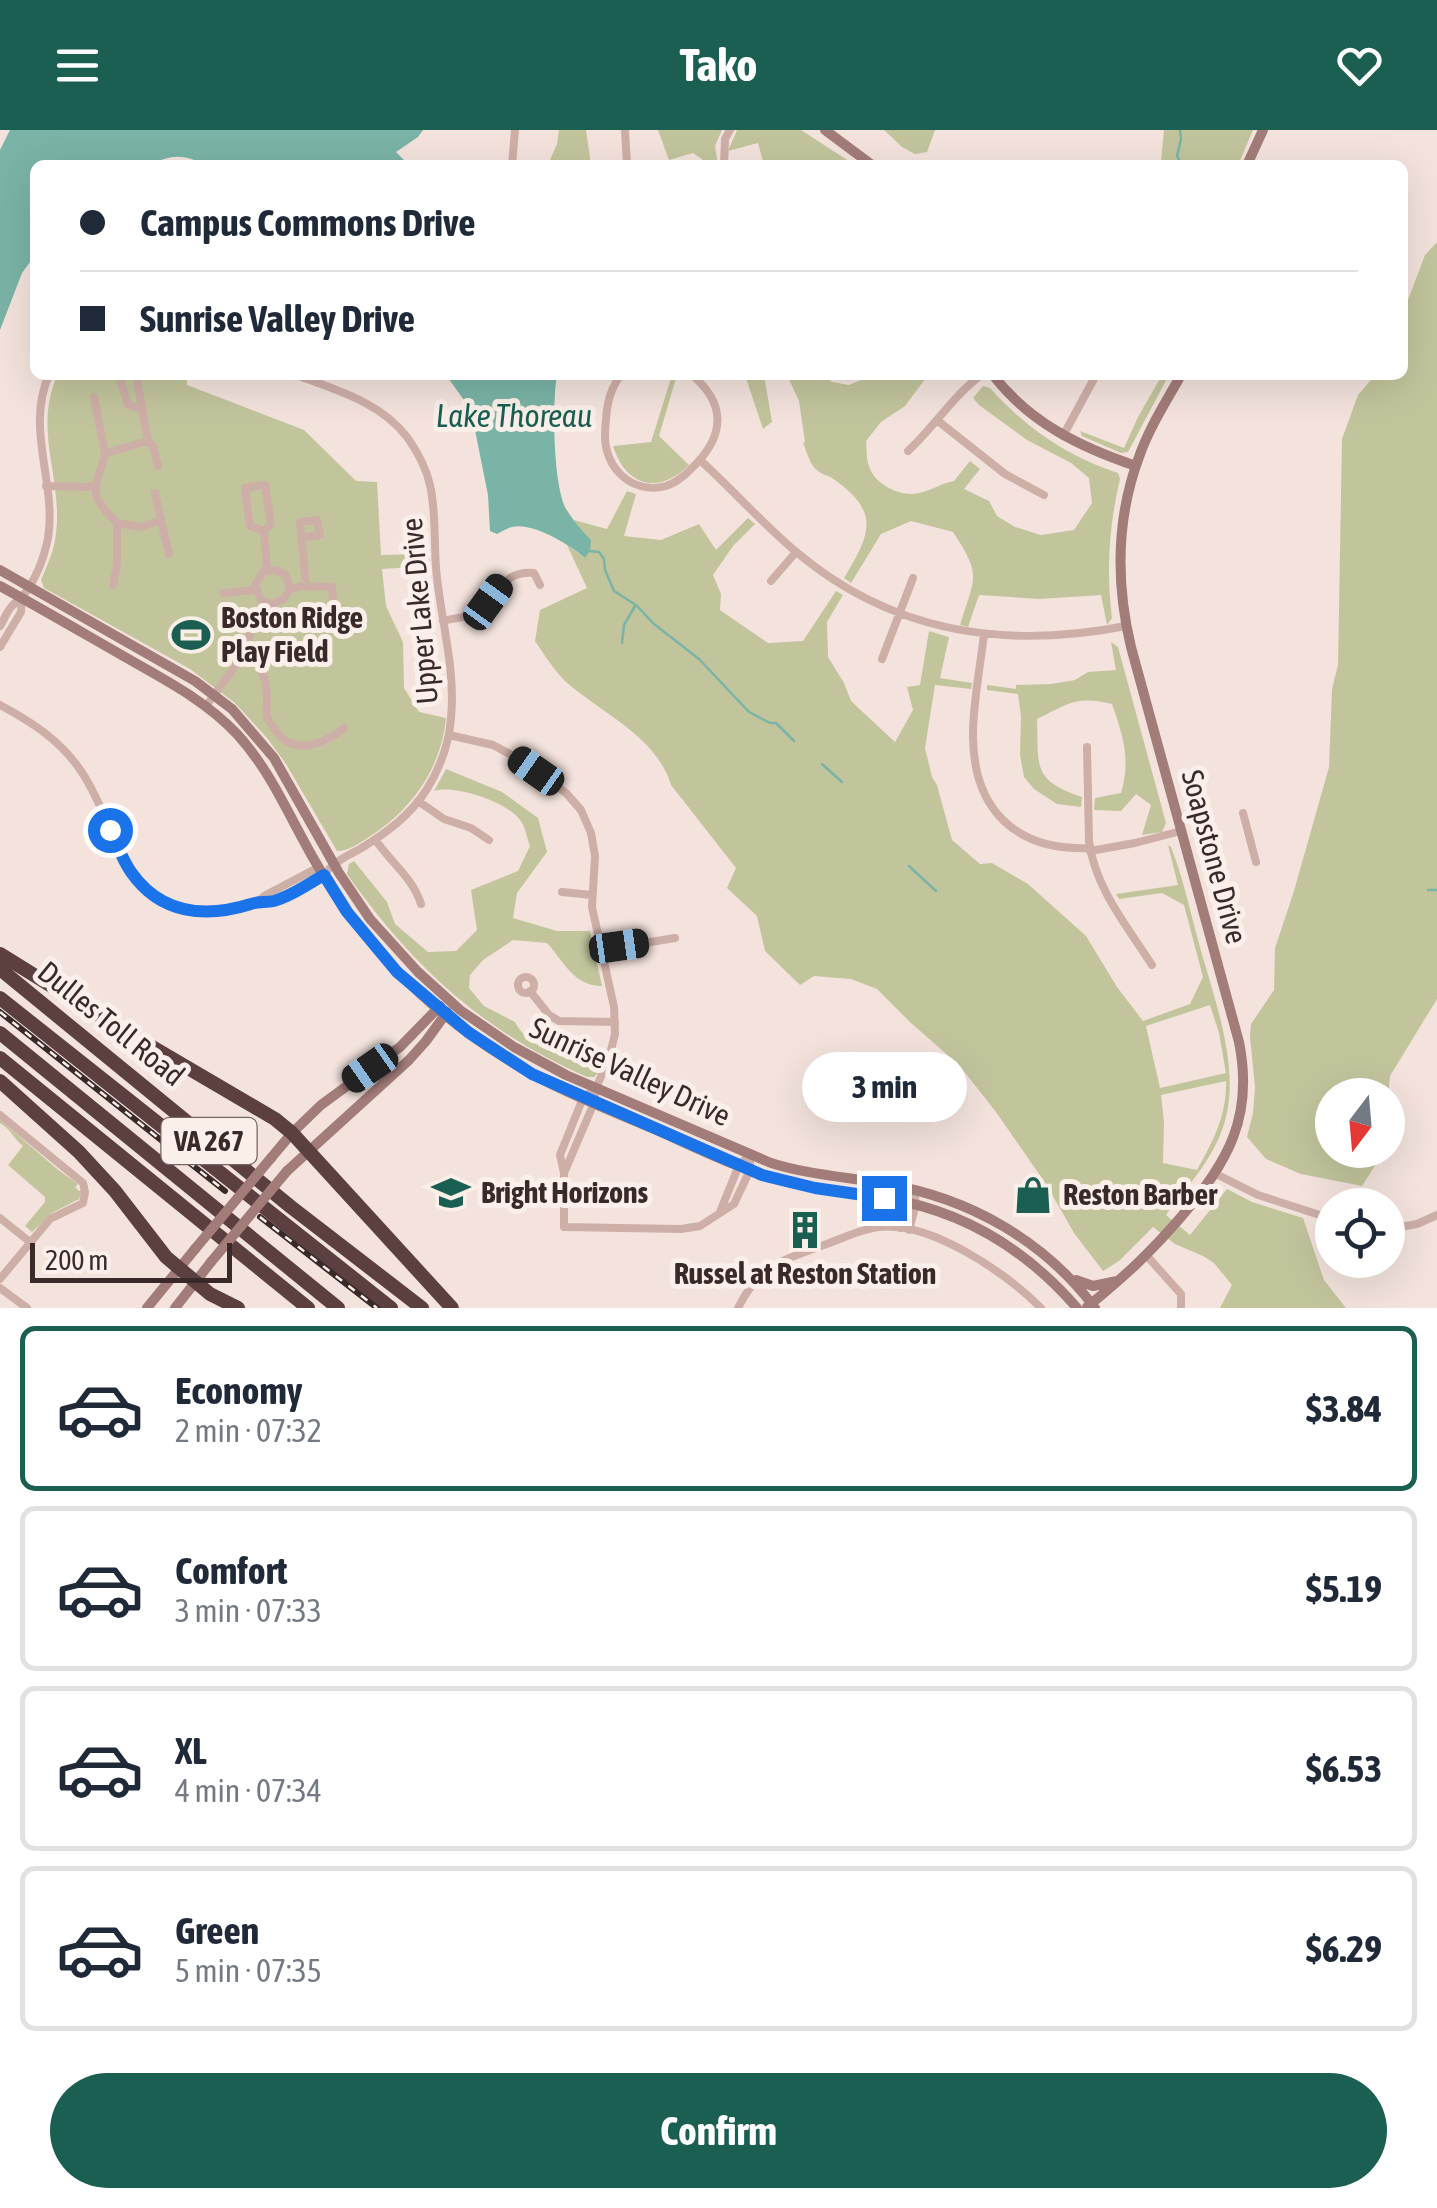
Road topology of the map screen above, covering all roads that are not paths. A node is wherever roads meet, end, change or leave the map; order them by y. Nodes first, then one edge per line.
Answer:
1 (514, 130) edge
2 (625, 130) edge
3 (730, 130) edge
4 (825, 130) edge
5 (1264, 130) edge
6 (512, 160) edge
7 (627, 160) edge
8 (724, 160) edge
9 (866, 160) edge
10 (1249, 160) edge
11 (47, 380) edge
12 (120, 380) edge
13 (137, 380) edge
14 (309, 380) edge
15 (617, 380) edge
16 (696, 380) edge
17 (975, 380) edge
18 (998, 380) edge
19 (1093, 380) edge
20 (1178, 380) edge
21 (94, 397) dead end
22 (142, 409) junction
23 (938, 421) junction
24 (1063, 436) junction
25 (148, 441) junction
26 (908, 451) dead end
27 (105, 453) junction
28 (700, 460) junction
29 (158, 466) dead end
30 (1136, 466) junction
31 (46, 486) junction
32 (94, 488) junction
33 (155, 494) dead end
34 (1044, 495) dead end
35 (160, 521) junction
36 (117, 523) junction
37 (264, 531) junction
38 (302, 538) dead end
39 (796, 552) junction
40 (169, 554) dead end
41 (0, 570) edge
42 (267, 570) junction
43 (913, 578) dead end
44 (771, 581) dead end
45 (113, 585) dead end
46 (540, 585) dead end
47 (0, 586) edge
48 (29, 586) junction
49 (306, 586) junction
50 (290, 589) junction
51 (255, 590) junction
52 (223, 593) dead end
53 (22, 598) junction
54 (264, 602) junction
55 (900, 613) junction
56 (443, 621) junction
57 (335, 625) dead end
58 (0, 626) edge
59 (1126, 626) junction
60 (984, 635) junction
61 (0, 648) edge
62 (244, 654) junction
63 (882, 659) dead end
64 (215, 695) junction
65 (0, 705) edge
66 (206, 706) junction
67 (344, 728) dead end
68 (449, 734) junction
69 (1087, 747) dead end
70 (418, 801) junction
71 (1243, 813) dead end
72 (1182, 831) junction
73 (375, 840) junction
74 (489, 840) dead end
75 (1090, 850) junction
76 (1256, 862) dead end
77 (334, 864) junction
78 (321, 871) junction
79 (562, 892) dead end
80 (592, 895) junction
81 (421, 904) dead end
82 (675, 938) dead end
83 (601, 950) junction
84 (0, 954) edge
85 (1152, 964) dead end
86 (0, 969) edge
87 (418, 991) junction
88 (530, 992) dead end
89 (0, 998) edge
90 (450, 1002) junction
91 (442, 1011) junction
92 (615, 1022) junction
93 (468, 1032) junction
94 (0, 1033) edge
95 (411, 1037) junction
96 (426, 1041) junction
97 (0, 1058) edge
98 (0, 1081) edge
99 (596, 1088) junction
100 (588, 1100) junction
101 (0, 1115) edge
102 (292, 1133) junction
103 (312, 1146) junction
104 (750, 1155) junction
105 (744, 1168) junction
106 (1216, 1174) junction
107 (914, 1190) junction
108 (911, 1203) junction
109 (1315, 1214) edge
110 (1437, 1216) edge
111 (0, 1218) edge
112 (1405, 1226) edge
113 (904, 1229) junction
114 (30, 1242) junction
115 (1148, 1256) junction
116 (178, 1268) junction
117 (1068, 1276) junction
118 (0, 1279) edge
119 (1123, 1279) junction
120 (196, 1282) junction
121 (0, 1288) edge
122 (1091, 1307) edge
123 (26, 1308) edge
124 (146, 1308) edge
125 (175, 1308) edge
126 (238, 1308) edge
127 (308, 1308) edge
128 (338, 1308) edge
129 (391, 1308) edge
130 (422, 1308) edge
131 (455, 1308) edge
132 (738, 1308) edge
133 (1040, 1308) edge
134 (1077, 1308) edge
135 (1181, 1308) edge

1 - 6 street
2 - 7 street
3 - 8 street
4 - 9 main road
5 - 10 main road
11 - 31 street
12 - 22 street
13 - 22 street
14 - 56 street, Upper Lake Drive
15 - 28 street
16 - 28 street
17 - 23 street
18 - 24 main road
19 - 24 street
20 - 30 main road, Soapstone Drive
21 - 27 street
22 - 25 street
23 - 26 street
23 - 34 street
24 - 30 main road
25 - 27 street
25 - 29 street
27 - 32 street
28 - 39 street
30 - 59 main road, Soapstone Drive
31 - 32 street
31 - 48 street
32 - 36 street
33 - 35 street
35 - 36 street
35 - 40 street
36 - 45 street
37 - 37 street
37 - 42 street
38 - 49 street
39 - 44 street
39 - 55 street
41 - 48 main road, Sunrise Valley Drive
42 - 50 street
42 - 51 street
43 - 55 street
46 - 56 street
47 - 53 main road, Sunrise Valley Drive
48 - 53 street
48 - 64 main road, Sunrise Valley Drive
49 - 50 street
49 - 57 street
50 - 54 street
51 - 52 street
51 - 54 street
53 - 58 street
53 - 61 street
53 - 66 main road, Sunrise Valley Drive
54 - 62 street
55 - 60 street
55 - 63 street
56 - 68 street, Upper Lake Drive
59 - 60 street
59 - 72 main road, Soapstone Drive
60 - 75 street
62 - 64 street
62 - 67 street
64 - 66 street
64 - 77 main road, Sunrise Valley Drive
65 - 78 street, Upper Lake Drive
66 - 78 main road, Sunrise Valley Drive
68 - 70 street, Upper Lake Drive
68 - 80 street
69 - 75 street
70 - 73 street, Upper Lake Drive
70 - 74 street
71 - 76 street
72 - 75 street
72 - 106 main road, Soapstone Drive
73 - 77 street, Upper Lake Drive
73 - 81 street
75 - 85 street
77 - 78 street, Upper Lake Drive
77 - 90 main road, Sunrise Valley Drive
78 - 87 main road, Sunrise Valley Drive
79 - 80 street
80 - 83 street
82 - 83 street
83 - 92 street
84 - 102 highway
86 - 130 highway, Dulles Toll Road / VA 267
87 - 91 main road, Sunrise Valley Drive
87 - 95 main road
88 - 92 street
89 - 129 highway
90 - 91 main road
90 - 99 main road, Sunrise Valley Drive
91 - 93 main road, Sunrise Valley Drive
91 - 95 main road
91 - 96 main road
92 - 99 street
93 - 96 main road
93 - 100 main road, Sunrise Valley Drive
94 - 128 highway
95 - 102 main road
96 - 103 main road
97 - 127 highway, VA 267
98 - 116 highway
99 - 100 street
99 - 104 main road, Sunrise Valley Drive
100 - 105 main road, Sunrise Valley Drive
100 - 105 street
101 - 114 street
102 - 103 highway
102 - 116 main road, bridge
103 - 120 main road, bridge
103 - 131 highway
104 - 105 street
104 - 107 main road, Sunrise Valley Drive
105 - 108 main road, Sunrise Valley Drive
106 - 109 street
106 - 115 main road, Soapstone Drive
107 - 108 street
107 - 117 main road, Sunrise Valley Drive
108 - 113 street
108 - 134 main road, Sunrise Valley Drive
110 - 112 street
111 - 114 street
113 - 132 street
113 - 133 street
114 - 118 street
115 - 119 main road, Soapstone Drive
115 - 135 street
116 - 120 highway
116 - 124 main road
117 - 119 main road
117 - 122 main road, Sunrise Valley Drive
119 - 122 main road, Soapstone Drive
120 - 125 main road
120 - 126 highway
121 - 123 street

